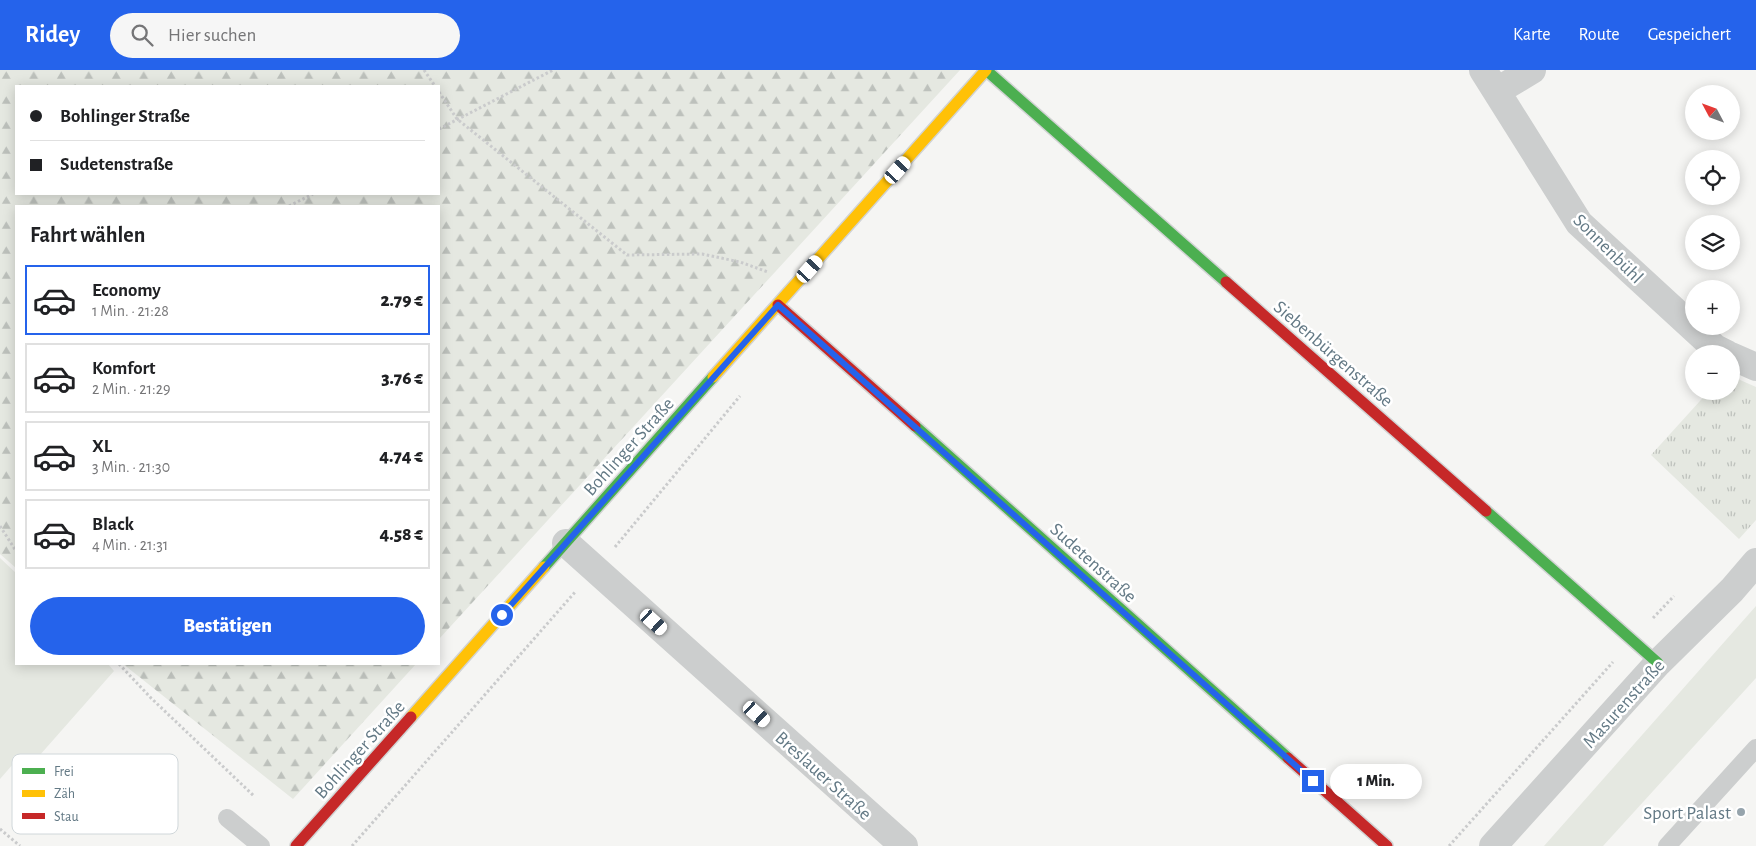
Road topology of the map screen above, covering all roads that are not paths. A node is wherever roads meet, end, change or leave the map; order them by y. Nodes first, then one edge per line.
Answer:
1 (986, 70) edge
2 (1532, 70) edge
3 (1490, 80) edge
4 (778, 305) junction
5 (1712, 345) edge
6 (1740, 360) edge
7 (1756, 367) edge
8 (566, 543) junction
9 (1756, 562) edge
10 (1658, 663) junction
11 (1756, 748) edge
12 (227, 818) dead end
13 (261, 846) edge
14 (297, 846) edge
15 (904, 846) edge
16 (1387, 846) edge
17 (1493, 846) edge
18 (1667, 846) edge

1 - 4 street, Bohlinger Straße
1 - 10 street, Siebenbürgenstraße
2 - 3 street
3 - 5 street, Sonnenbühl
4 - 8 street, Bohlinger Straße
4 - 16 street, Sudetenstraße
6 - 7 street
8 - 14 street, Bohlinger Straße
8 - 15 street, Breslauer Straße
9 - 10 street, Masurenstraße
10 - 17 street, Masurenstraße
11 - 18 lane
12 - 13 lane

